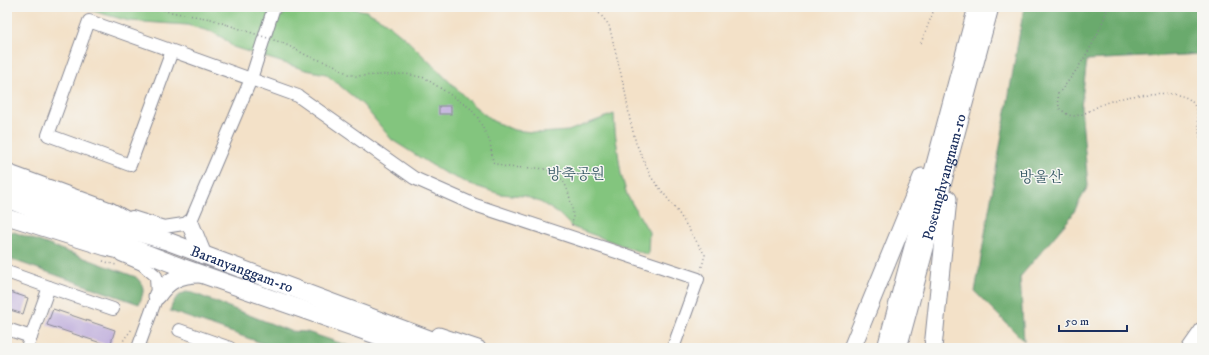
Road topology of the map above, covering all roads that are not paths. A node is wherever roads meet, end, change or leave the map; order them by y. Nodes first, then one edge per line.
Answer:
1 (274, 7) edge
2 (977, 7) edge
3 (990, 7) edge
4 (172, 51) junction
5 (251, 79) junction
6 (944, 127) junction
7 (953, 150) junction
8 (7, 172) edge
9 (7, 184) edge
10 (7, 199) edge
11 (110, 210) junction
12 (7, 216) edge
13 (190, 223) junction
14 (40, 228) junction
15 (167, 241) junction
16 (203, 255) junction
17 (167, 262) junction
18 (7, 272) edge
19 (202, 274) junction
20 (49, 287) junction
21 (157, 296) junction
22 (113, 309) dead end
23 (394, 326) junction
24 (1202, 328) edge
25 (7, 329) edge
26 (179, 330) dead end
27 (365, 331) junction
28 (29, 343) edge
29 (138, 348) edge
30 (230, 348) edge
31 (396, 348) edge
32 (413, 348) edge
33 (453, 348) edge
34 (478, 348) edge
35 (674, 348) edge
36 (852, 348) edge
37 (886, 348) edge
38 (898, 348) edge
39 (933, 348) edge
40 (1188, 348) edge

1 - 5 street
2 - 6 highway, Poseunghyangnam-ro
3 - 7 highway, Poseunghyangnam-ro
4 - 4 street
4 - 5 street
5 - 13 street
5 - 35 street
6 - 36 highway
6 - 37 highway, Poseunghyangnam-ro
7 - 38 highway, Poseunghyangnam-ro
7 - 39 highway
8 - 11 main road
9 - 15 highway, Baranyanggam-ro
10 - 17 highway, Baranyanggam-ro
11 - 13 street
11 - 15 main road
12 - 14 main road
13 - 16 highway
14 - 17 main road
14 - 21 street
15 - 16 highway, Baranyanggam-ro
16 - 23 highway, Baranyanggam-ro
17 - 19 highway, Baranyanggam-ro
18 - 20 street
19 - 21 highway
19 - 27 highway, Baranyanggam-ro
20 - 22 street
20 - 28 street
21 - 29 street
23 - 33 highway
23 - 34 main road, Baranyanggam-ro
24 - 40 street
25 - 28 street
26 - 30 street
27 - 31 main road, Baranyanggam-ro
27 - 32 highway

